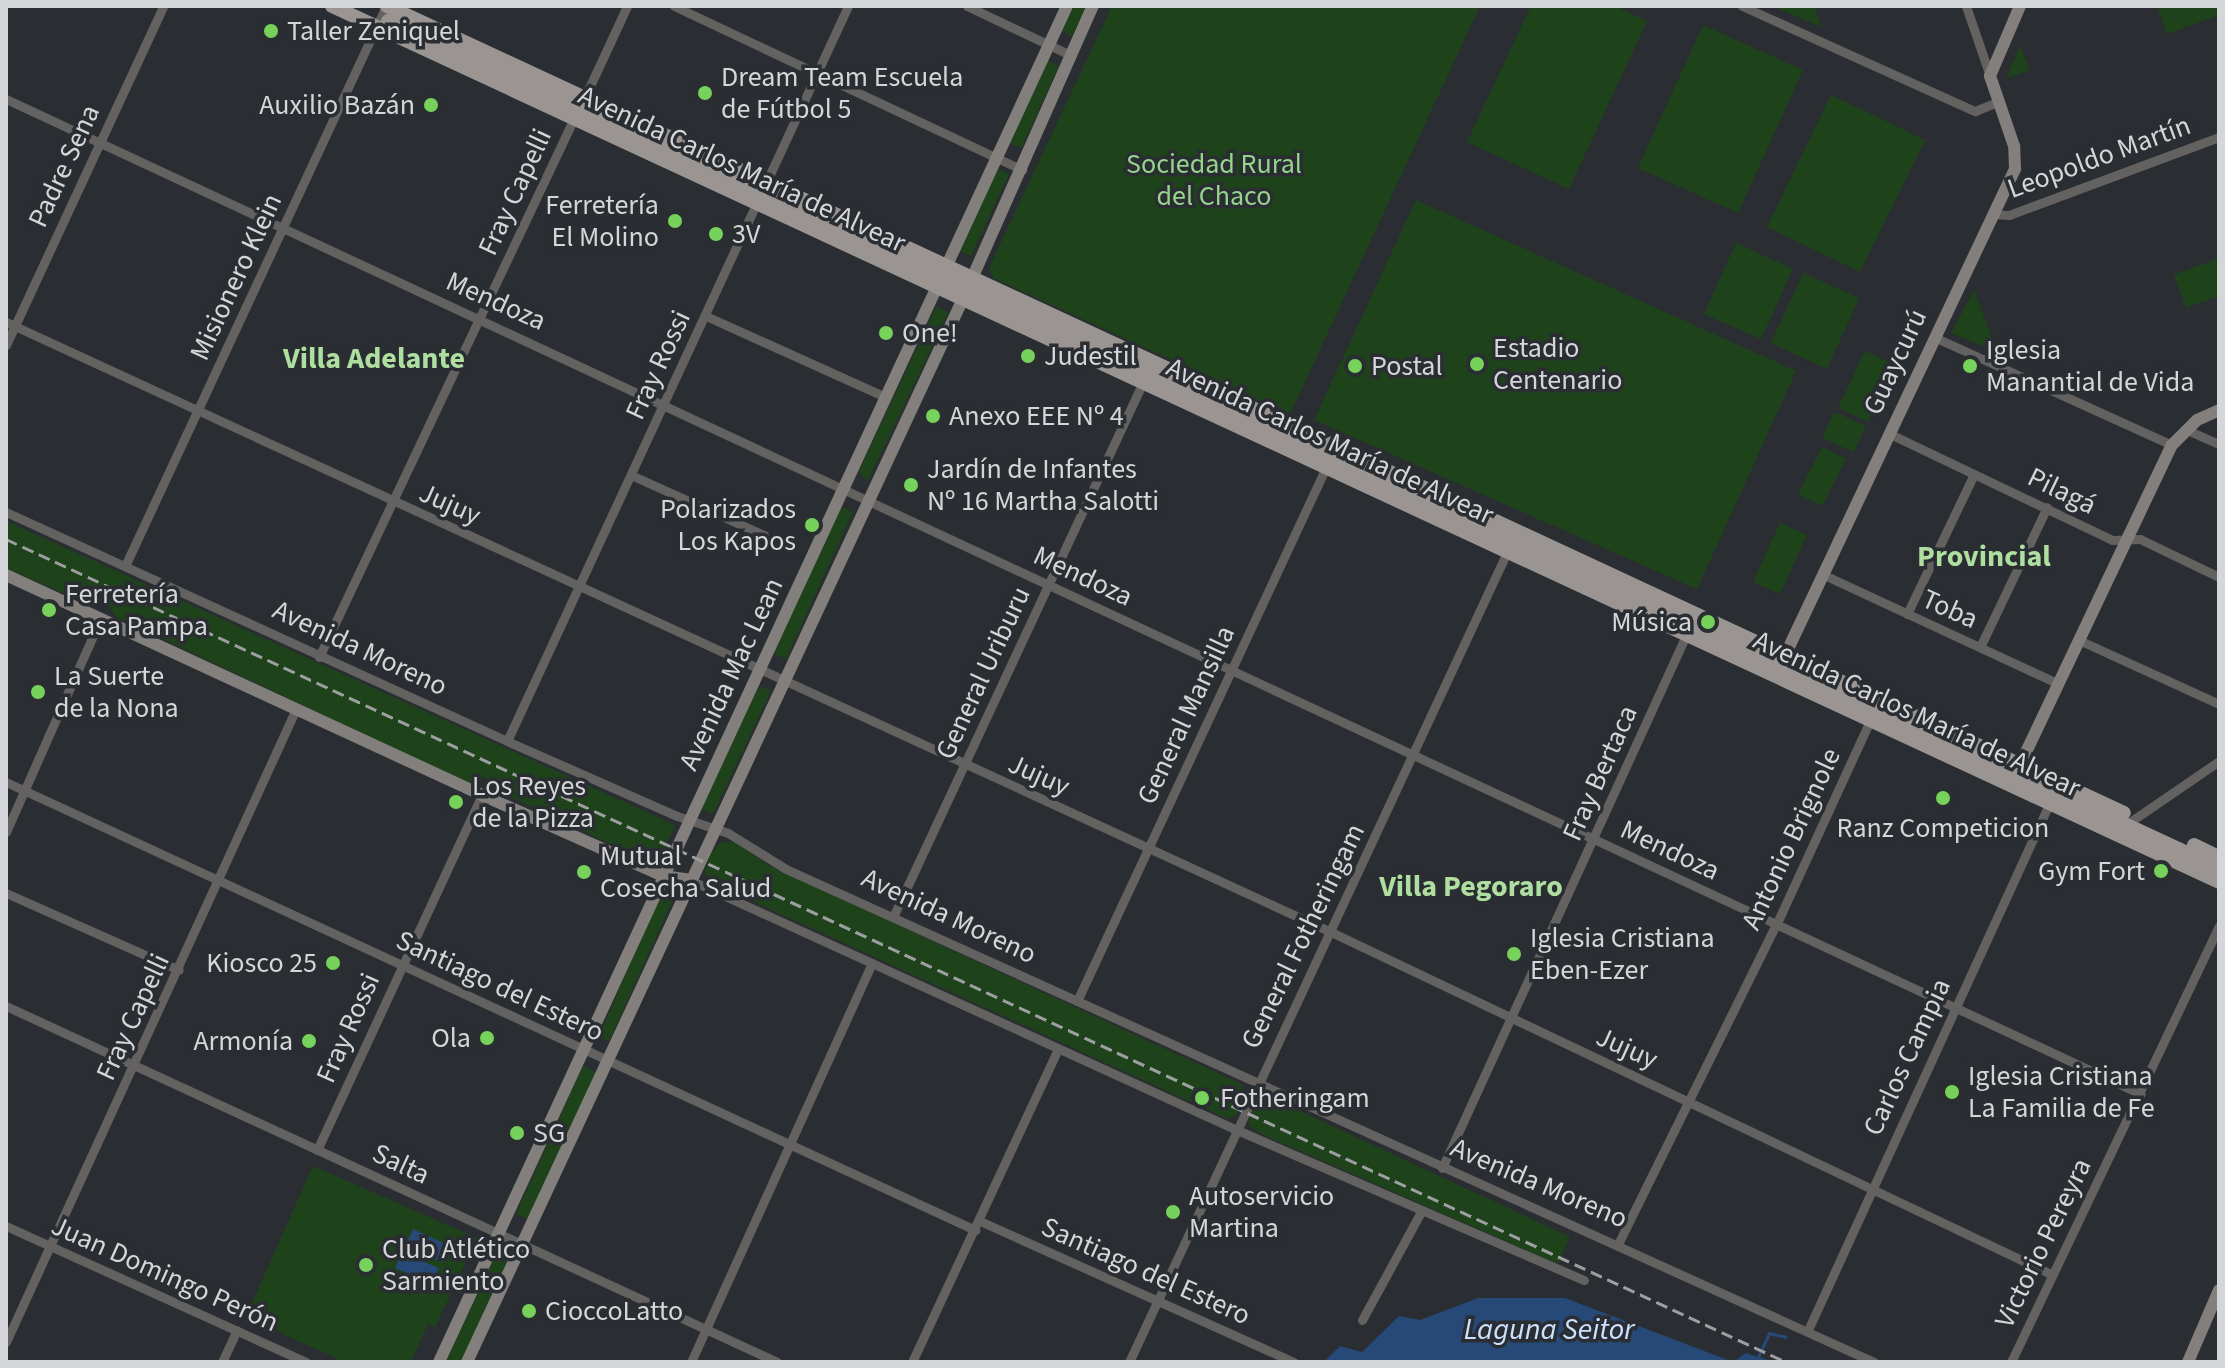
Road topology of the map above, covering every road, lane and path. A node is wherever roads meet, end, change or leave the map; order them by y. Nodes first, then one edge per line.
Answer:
1 (163, 6) edge
2 (332, 6) edge
3 (355, 6) edge
4 (627, 6) edge
5 (674, 6) edge
6 (848, 6) edge
7 (967, 6) edge
8 (1067, 6) edge
9 (1093, 6) edge
10 (1742, 6) edge
11 (1966, 6) edge
12 (2020, 6) edge
13 (382, 14) edge
14 (1050, 45) junction
15 (1070, 55) junction
16 (816, 75) junction
17 (1990, 76) junction
18 (6, 99) edge
19 (1997, 102) junction
20 (579, 108) junction
21 (2219, 137) edge
22 (101, 140) junction
23 (997, 158) junction
24 (1022, 170) junction
25 (761, 194) junction
26 (1993, 214) junction
27 (281, 229) junction
28 (940, 276) junction
29 (967, 288) junction
30 (706, 316) junction
31 (481, 319) junction
32 (10, 324) edge
33 (1934, 337) junction
34 (6, 345) edge
35 (1148, 373) junction
36 (885, 397) junction
37 (664, 403) junction
38 (2219, 410) edge
39 (199, 411) junction
40 (2187, 430) junction
41 (1888, 433) junction
42 (2219, 444) edge
43 (2172, 445) junction
44 (1331, 458) junction
45 (1974, 474) junction
46 (631, 475) junction
47 (843, 489) junction
48 (868, 501) junction
49 (395, 503) junction
50 (2047, 507) junction
51 (6, 512) edge
52 (764, 535) dead end
53 (1512, 540) junction
54 (2126, 540) junction
55 (125, 566) junction
56 (1822, 574) junction
57 (6, 575) edge
58 (2219, 577) edge
59 (1049, 585) junction
60 (579, 587) junction
61 (1907, 614) junction
62 (101, 618) junction
63 (1691, 624) junction
64 (2081, 641) junction
65 (1980, 647) junction
66 (319, 657) junction
67 (1784, 659) junction
68 (1232, 669) junction
69 (760, 671) junction
70 (784, 683) junction
71 (2059, 684) junction
72 (2219, 704) edge
73 (296, 709) junction
74 (1873, 716) junction
75 (507, 741) junction
76 (1414, 754) junction
77 (2219, 761) edge
78 (963, 765) junction
79 (2015, 774) junction
80 (6, 782) edge
81 (25, 791) junction
82 (482, 795) junction
83 (2049, 804) junction
84 (690, 818) junction
85 (2131, 821) junction
86 (716, 827) junction
87 (6, 832) edge
88 (1594, 839) junction
89 (1147, 848) junction
90 (2219, 857) edge
91 (2219, 868) edge
92 (663, 876) junction
93 (220, 879) junction
94 (690, 880) junction
95 (2219, 882) edge
96 (6, 893) edge
97 (893, 917) junction
98 (1776, 925) junction
99 (2219, 926) edge
100 (1331, 932) junction
101 (872, 963) junction
102 (401, 964) junction
103 (179, 970) junction
104 (1077, 1001) junction
105 (6, 1006) edge
106 (1957, 1008) junction
107 (1511, 1019) junction
108 (585, 1049) junction
109 (1058, 1049) junction
110 (609, 1061) junction
111 (134, 1067) junction
112 (1257, 1084) junction
113 (2141, 1094) junction
114 (1690, 1101) junction
115 (1237, 1130) junction
116 (790, 1143) junction
117 (317, 1150) junction
118 (1442, 1168) junction
119 (1872, 1187) junction
120 (1421, 1212) junction
121 (978, 1225) junction
122 (6, 1226) edge
123 (499, 1233) junction
124 (523, 1244) junction
125 (1618, 1244) junction
126 (51, 1246) junction
127 (2051, 1274) junction
128 (1584, 1280) dead end
129 (2219, 1290) edge
130 (1158, 1301) junction
131 (1362, 1320) dead end
132 (706, 1329) junction
133 (237, 1330) junction
134 (1808, 1330) junction
135 (6, 1342) edge
136 (222, 1362) edge
137 (306, 1362) edge
138 (439, 1362) edge
139 (467, 1362) edge
140 (691, 1362) edge
141 (777, 1362) edge
142 (912, 1362) edge
143 (1129, 1362) edge
144 (1294, 1362) edge
145 (1874, 1362) edge
146 (2011, 1362) edge
147 (2188, 1362) edge

1 - 22 street, Padre Sena
2 - 13 main road, Avenida Carlos María de Alvear
3 - 13 main road, Avenida Carlos María de Alvear
4 - 20 street, Fray Capelli
5 - 16 street
6 - 16 street, Fray Rossi
7 - 14 street
8 - 14 main road, Avenida Mac Lean
9 - 15 main road, Avenida Mac Lean
10 - 19 street
11 - 17 street
12 - 17 main road
13 - 20 main road, Avenida Carlos María de Alvear
13 - 27 street, Misionero Klein
14 - 15 street
14 - 23 main road, Avenida Mac Lean
15 - 24 main road, Avenida Mac Lean
16 - 23 street
16 - 25 street, Fray Rossi
17 - 19 main road, Guaycurú
18 - 22 street, Mendoza
19 - 26 main road, Guaycurú
20 - 25 main road, Avenida Carlos María de Alvear
20 - 31 street, Fray Capelli
21 - 26 street, Leopoldo Martín
22 - 27 street, Mendoza
22 - 32 street, Padre Sena
23 - 24 street
23 - 28 main road, Avenida Mac Lean
24 - 29 main road, Avenida Mac Lean
25 - 28 main road, Avenida Carlos María de Alvear
25 - 30 street, Fray Rossi
26 - 33 main road, Guaycurú
27 - 31 street, Mendoza
27 - 39 street, Misionero Klein
28 - 29 main road, Avenida Carlos María de Alvear
28 - 36 main road, Avenida Mac Lean
29 - 35 main road, Avenida Carlos María de Alvear
29 - 48 main road, Avenida Mac Lean
30 - 36 street
30 - 37 street, Fray Rossi
31 - 37 street, Mendoza
31 - 49 street, Fray Capelli
32 - 34 street, Padre Sena
32 - 39 street, Jujuy
33 - 41 main road, Guaycurú
33 - 43 street
35 - 44 main road, Avenida Carlos María de Alvear
35 - 44 main road, Avenida Carlos María de Alvear
35 - 59 street, General Uriburu
36 - 47 main road, Avenida Mac Lean
37 - 46 street, Fray Rossi
37 - 47 street, Mendoza
38 - 40 main road
39 - 49 street, Jujuy
39 - 55 street, Misionero Klein
40 - 42 street
40 - 43 main road
41 - 45 street, Pilagá
41 - 56 main road, Guaycurú
43 - 54 main road
44 - 53 main road, Avenida Carlos María de Alvear
44 - 53 main road, Avenida Carlos María de Alvear
44 - 68 street, General Mansilla
45 - 50 street, Pilagá
45 - 61 street
46 - 52 street
46 - 60 street, Fray Rossi
47 - 48 street, Mendoza
47 - 69 main road, Avenida Mac Lean
48 - 59 street, Mendoza
48 - 70 main road, Avenida Mac Lean
49 - 60 street, Jujuy
49 - 66 street, Fray Capelli
50 - 54 street, Pilagá
50 - 65 street
51 - 55 street, Avenida Moreno
53 - 63 main road, Avenida Carlos María de Alvear
53 - 63 main road, Avenida Carlos María de Alvear
53 - 76 street, General Fotheringam
54 - 58 street, Pilagá
54 - 64 main road
55 - 66 street, Avenida Moreno
56 - 61 street, Toba
56 - 67 main road, Guaycurú
57 - 62 main road
59 - 68 street, Mendoza
59 - 78 street, General Uriburu
60 - 69 street, Jujuy
60 - 75 street, Fray Rossi
61 - 65 street, Toba
62 - 73 main road
62 - 81 street
63 - 67 main road, Avenida Carlos María de Alvear
63 - 74 main road, Avenida Carlos María de Alvear
63 - 88 street, Fray Bertaca
64 - 71 main road
64 - 72 street
65 - 71 street, Toba
66 - 75 street, Avenida Moreno
67 - 74 main road, Avenida Carlos María de Alvear
67 - 79 main road, Avenida Carlos María de Alvear
68 - 76 street, Mendoza
68 - 89 street, General Mansilla
69 - 70 street, Jujuy
69 - 84 main road, Avenida Mac Lean
70 - 78 street, Jujuy
70 - 86 main road, Avenida Mac Lean
71 - 79 main road
73 - 82 main road
73 - 93 street, Fray Capelli
74 - 79 main road, Avenida Carlos María de Alvear
74 - 98 street, Antonio Brignole
75 - 84 street, Avenida Moreno
76 - 88 street, Mendoza
76 - 100 street, General Fotheringam
77 - 85 street
78 - 89 street, Jujuy
78 - 97 street, General Uriburu
79 - 83 main road, Avenida Carlos María de Alvear
79 - 85 main road, Avenida Carlos María de Alvear
80 - 81 street, Santiago del Estero
81 - 87 street
81 - 93 street, Santiago del Estero
82 - 92 main road
82 - 102 street, Fray Rossi
83 - 95 main road, Avenida Carlos María de Alvear
83 - 106 street, Carlos Campia
84 - 86 street, Avenida Moreno
84 - 92 main road, Avenida Mac Lean
85 - 90 main road, Avenida Carlos María de Alvear
85 - 91 main road, Avenida Carlos María de Alvear
86 - 94 main road, Avenida Mac Lean
86 - 97 street, Avenida Moreno
88 - 98 street, Mendoza
88 - 107 street, Fray Bertaca
89 - 100 street, Jujuy
89 - 104 street, General Mansilla
92 - 94 main road
92 - 108 main road, Avenida Mac Lean
93 - 102 street, Santiago del Estero
93 - 103 street, Fray Capelli
94 - 101 street
94 - 110 main road, Avenida Mac Lean
96 - 103 street
97 - 104 street, Avenida Moreno
98 - 106 street, Mendoza
98 - 114 street, Antonio Brignole
99 - 113 street, Victorio Pereyra
100 - 107 street, Jujuy
100 - 112 street, General Fotheringam
101 - 109 street
101 - 116 street
102 - 108 street, Santiago del Estero
102 - 117 street, Fray Rossi
103 - 111 street, Fray Capelli
104 - 112 street, Avenida Moreno
105 - 111 street, Salta
106 - 113 street, Mendoza
106 - 119 street, Carlos Campia
107 - 114 street, Jujuy
107 - 118 street, Fray Bertaca
108 - 110 street, Santiago del Estero
108 - 123 main road, Avenida Mac Lean
109 - 115 street
109 - 121 street
110 - 116 street, Santiago del Estero
110 - 124 main road, Avenida Mac Lean
111 - 117 street, Salta
111 - 126 street, Fray Capelli
112 - 115 street, General Fotheringam
112 - 118 street, Avenida Moreno
113 - 127 street, Victorio Pereyra
114 - 119 street, Jujuy
114 - 125 street, Antonio Brignole
115 - 120 street
115 - 130 street, General Fotheringam
116 - 121 street, Santiago del Estero
116 - 132 street
117 - 123 street, Salta
118 - 125 street, Avenida Moreno
119 - 127 street, Jujuy
119 - 134 street, Carlos Campia
120 - 128 street
120 - 131 street
121 - 130 street, Santiago del Estero
121 - 142 street
122 - 126 street, Juan Domingo Perón
123 - 124 street, Salta
123 - 138 main road, Avenida Mac Lean
124 - 132 street, Salta
124 - 139 main road, Avenida Mac Lean
125 - 134 street, Avenida Moreno
126 - 133 street, Juan Domingo Perón
126 - 135 street, Fray Capelli
127 - 146 street, Victorio Pereyra
129 - 147 main road
130 - 143 street, General Fotheringam
130 - 144 street, Santiago del Estero
132 - 140 street
132 - 141 street, Salta
133 - 136 street
133 - 137 street, Juan Domingo Perón
134 - 145 street, Avenida Moreno

